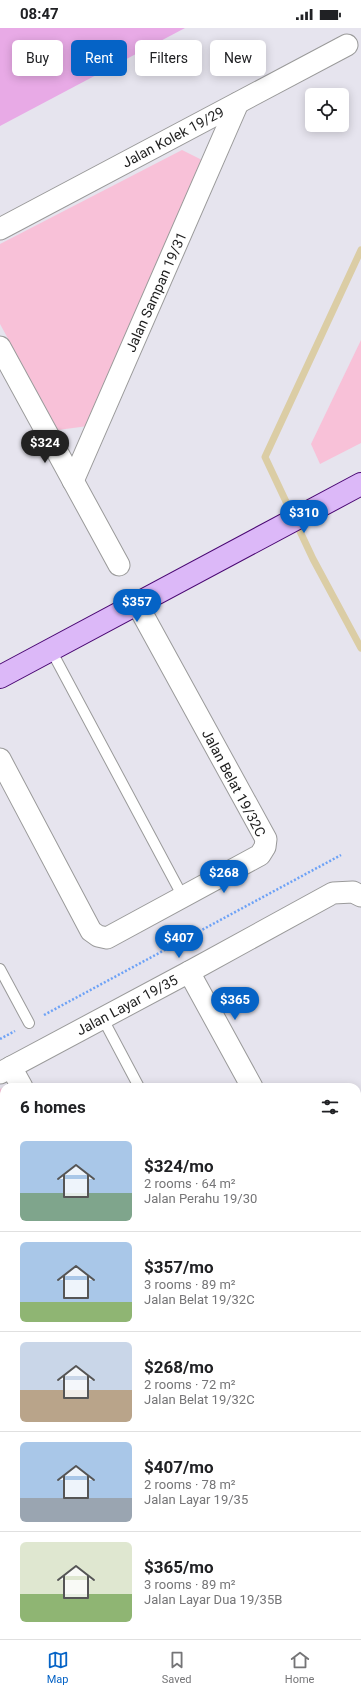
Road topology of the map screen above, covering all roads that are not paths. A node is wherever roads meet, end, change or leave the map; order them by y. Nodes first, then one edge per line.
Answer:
1 (347, 45) dead end
2 (238, 103) junction
3 (0, 229) edge
4 (0, 347) edge
5 (73, 481) junction
6 (361, 484) edge
7 (119, 565) dead end
8 (137, 604) junction
9 (51, 650) junction
10 (0, 677) edge
11 (0, 759) edge
12 (361, 896) edge
13 (183, 897) junction
14 (0, 969) edge
15 (189, 972) junction
16 (103, 1019) junction
17 (29, 1023) road end
18 (5, 1070) edge
19 (18, 1083) edge
20 (137, 1083) edge
21 (250, 1083) edge

1 - 2 street, Jalan Kolek 19/29
2 - 3 street, Jalan Kolek 19/29
2 - 5 street, Jalan Sampan 19/31
4 - 5 street
5 - 7 street
6 - 8 street
8 - 9 street
8 - 13 street, Jalan Belat 19/32C
9 - 10 street
9 - 13 lane
11 - 13 street, Jalan Belat 19/32C
12 - 15 street, Jalan Layar 19/35
14 - 17 lane
15 - 16 street, Jalan Layar 19/35
15 - 21 street
16 - 18 street, Jalan Layar 19/35
16 - 20 lane
18 - 19 street

